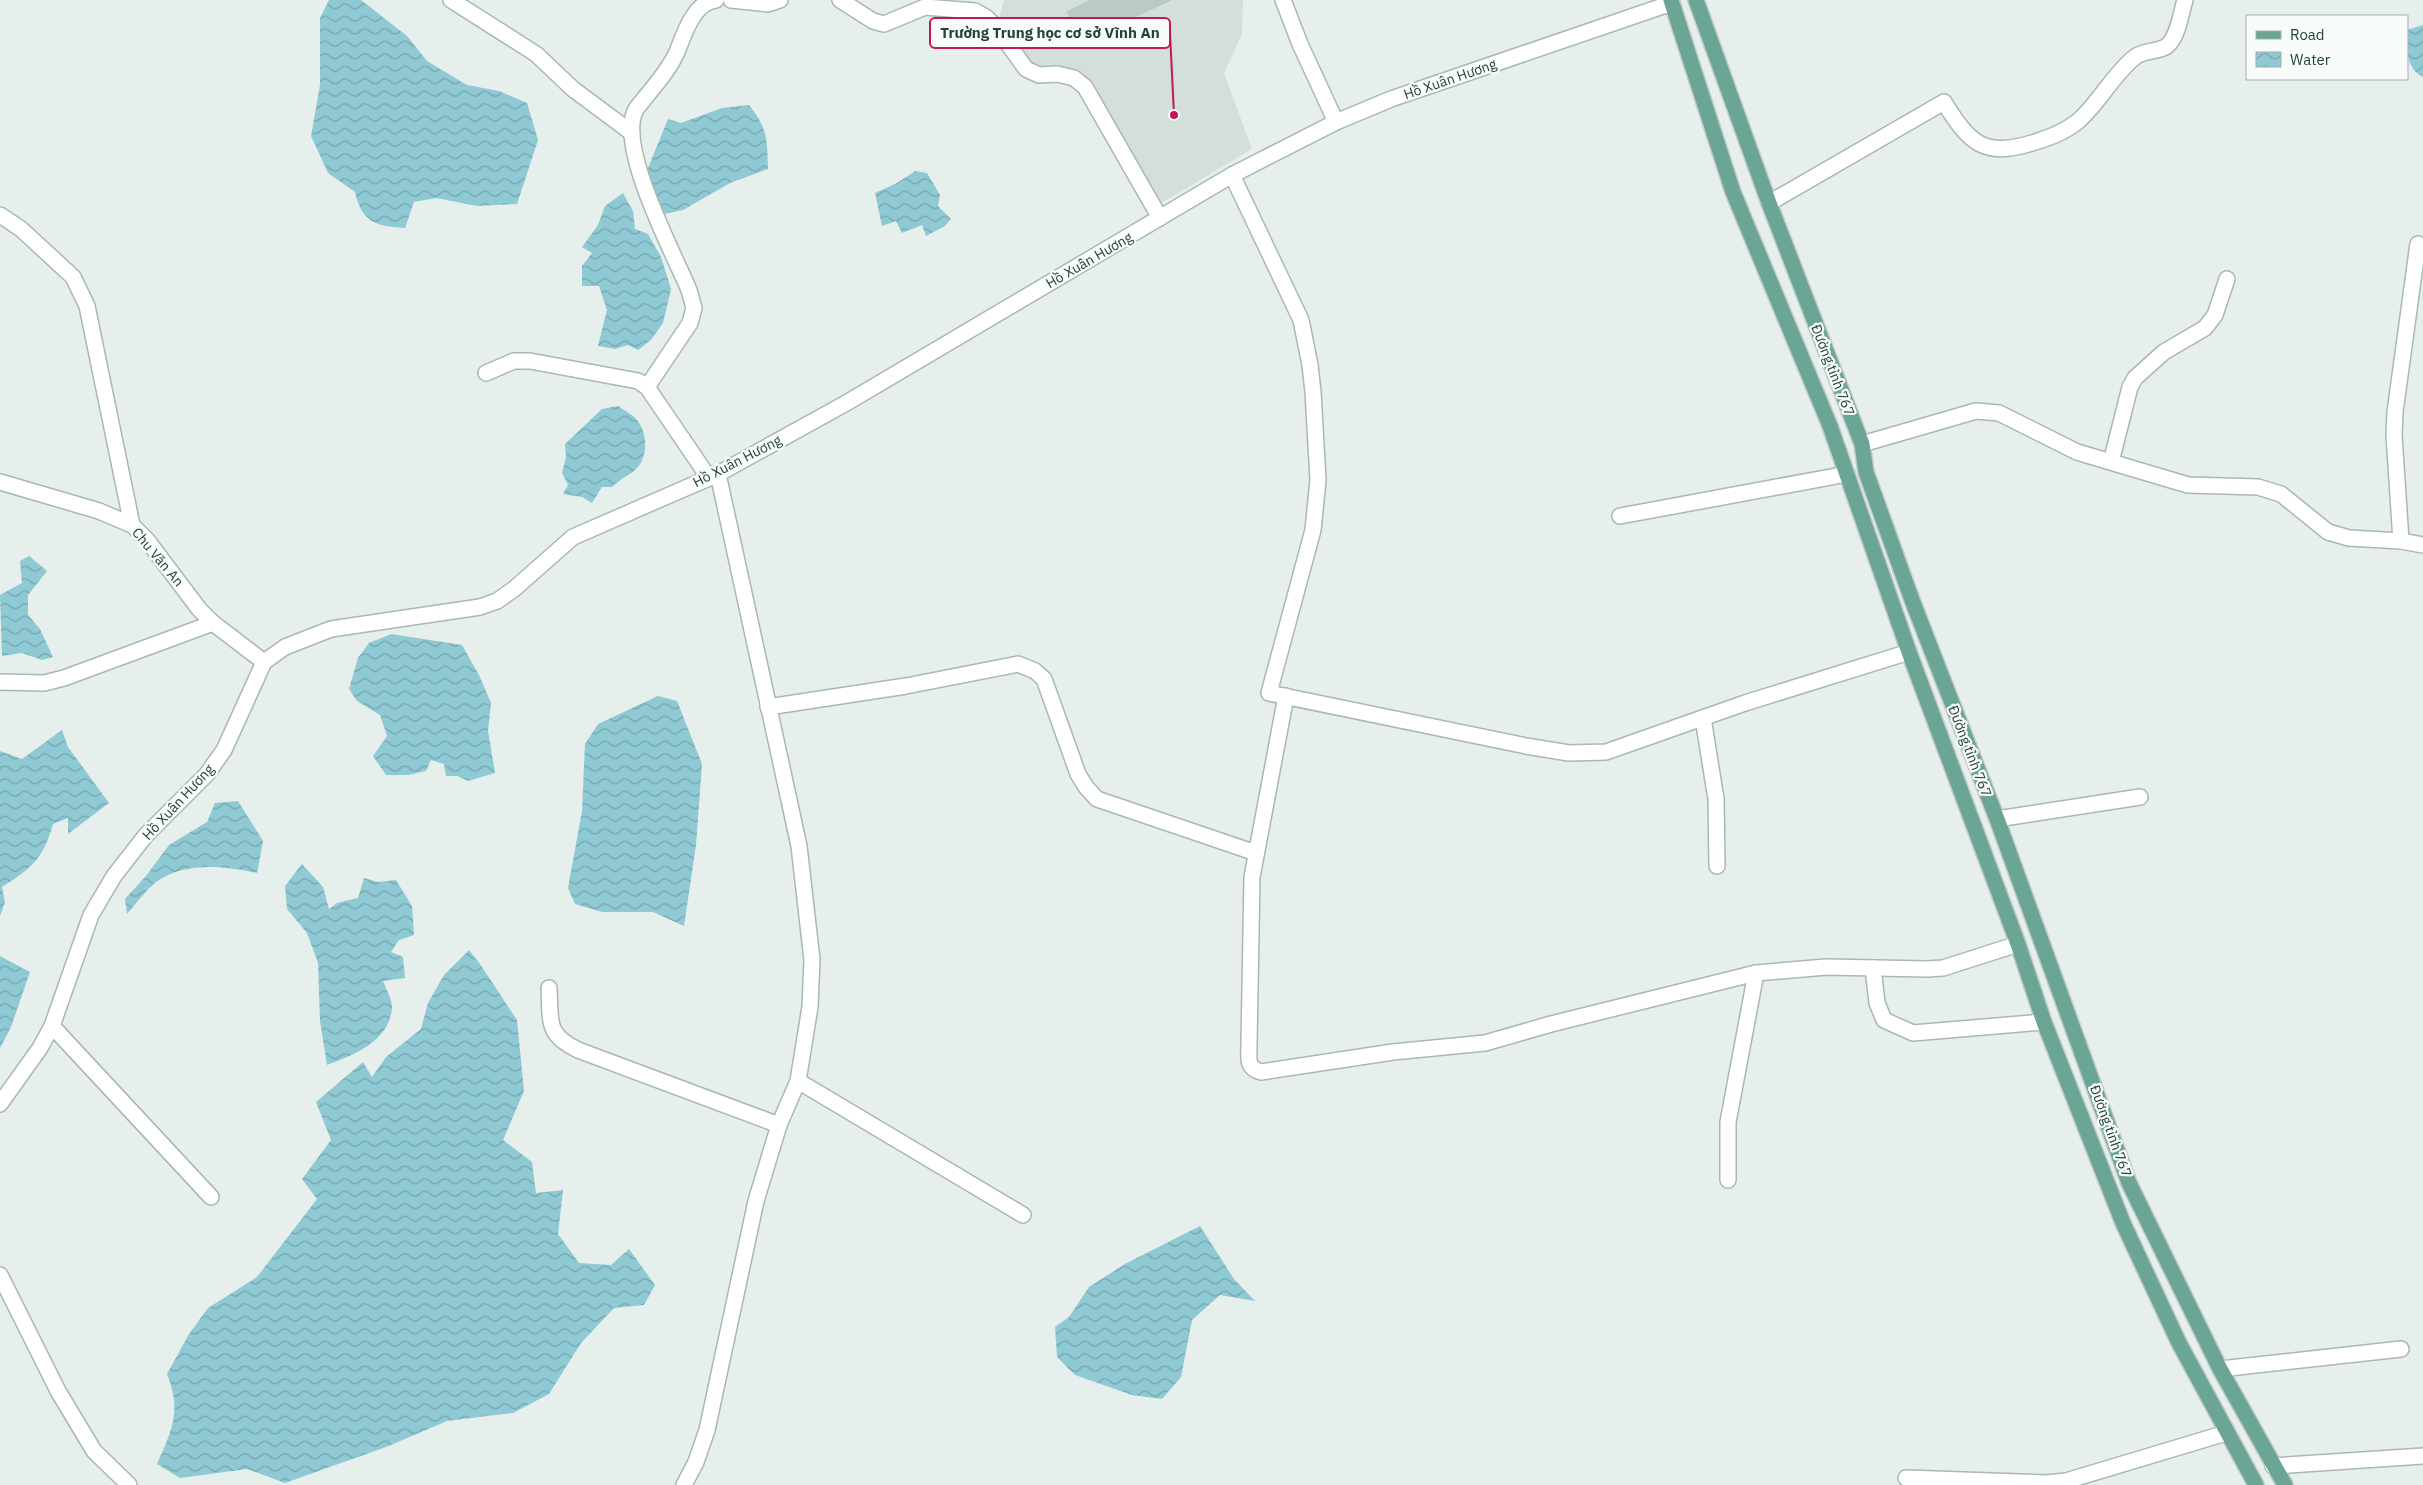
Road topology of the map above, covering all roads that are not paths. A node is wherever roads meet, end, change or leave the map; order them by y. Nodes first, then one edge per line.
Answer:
1 (451, 0) edge
2 (716, 0) edge
3 (731, 0) edge
4 (780, 0) edge
5 (840, 0) edge
6 (1283, 0) edge
7 (1696, 0) edge
8 (2185, 0) edge
9 (1674, 1) edge
10 (1336, 122) junction
11 (632, 132) junction
12 (1232, 175) junction
13 (1769, 203) junction
14 (0, 215) edge
15 (1160, 218) junction
16 (2418, 244) dead end
17 (2227, 279) dead end
18 (2417, 292) edge
19 (486, 373) dead end
20 (647, 387) junction
21 (1842, 392) junction
22 (1820, 401) junction
23 (1862, 444) junction
24 (2111, 462) junction
25 (1847, 474) junction
26 (713, 476) junction
27 (0, 482) edge
28 (1620, 516) dead end
29 (132, 525) junction
30 (2401, 541) junction
31 (2423, 546) edge
32 (213, 623) junction
33 (1909, 652) junction
34 (264, 662) junction
35 (0, 682) edge
36 (1286, 696) junction
37 (768, 707) junction
38 (1702, 718) junction
39 (2140, 798) dead end
40 (1997, 819) junction
41 (1256, 852) junction
42 (1717, 866) dead end
43 (2018, 944) junction
44 (1873, 968) junction
45 (1756, 973) junction
46 (549, 988) dead end
47 (2044, 1022) junction
48 (52, 1026) junction
49 (798, 1081) junction
50 (0, 1104) edge
51 (779, 1125) junction
52 (1728, 1180) dead end
53 (211, 1197) dead end
54 (1023, 1215) dead end
55 (0, 1274) edge
56 (2401, 1349) dead end
57 (2220, 1369) junction
58 (2226, 1433) junction
59 (2423, 1456) edge
60 (2273, 1466) junction
61 (1906, 1478) dead end
62 (129, 1485) edge
63 (684, 1485) edge
64 (2256, 1485) edge
65 (2285, 1485) edge

1 - 11 street
2 - 11 street
3 - 4 street
5 - 15 street
6 - 10 street
7 - 13 main road, Đường tỉnh 767
8 - 13 street
9 - 10 street, Hồ Xuân Hương
9 - 22 main road, Đường tỉnh 767
10 - 12 street, Hồ Xuân Hương
11 - 20 street
12 - 15 street, Hồ Xuân Hương
12 - 36 street
13 - 21 main road, Đường tỉnh 767
14 - 29 street
15 - 26 street, Hồ Xuân Hương
16 - 18 street
17 - 24 street
18 - 30 street
19 - 20 street
20 - 26 street
21 - 22 main road
21 - 23 main road, Đường tỉnh 767
22 - 25 main road, Đường tỉnh 767
23 - 24 street
23 - 40 main road, Đường tỉnh 767
24 - 30 street
25 - 28 street
25 - 33 main road, Đường tỉnh 767
26 - 34 street, Hồ Xuân Hương
26 - 37 street
27 - 29 street, Chu Văn An
29 - 32 street, Chu Văn An
30 - 31 street
32 - 34 street, Chu Văn An
32 - 35 street
33 - 38 street
33 - 43 main road, Đường tỉnh 767
34 - 48 street, Hồ Xuân Hương
36 - 38 street
36 - 41 street
37 - 41 street
37 - 49 street
38 - 42 street
39 - 40 street
40 - 57 main road, Đường tỉnh 767
41 - 45 street
43 - 44 street
43 - 47 main road, Đường tỉnh 767
44 - 45 street
44 - 47 street
45 - 52 street
46 - 51 street
47 - 58 main road, Đường tỉnh 767
48 - 50 street, Hồ Xuân Hương
48 - 53 street
49 - 51 street
49 - 54 street
51 - 63 street
55 - 62 street
56 - 57 street
57 - 60 main road, Đường tỉnh 767
58 - 61 street
58 - 64 main road, Đường tỉnh 767
59 - 60 street
60 - 65 main road, Đường tỉnh 767

